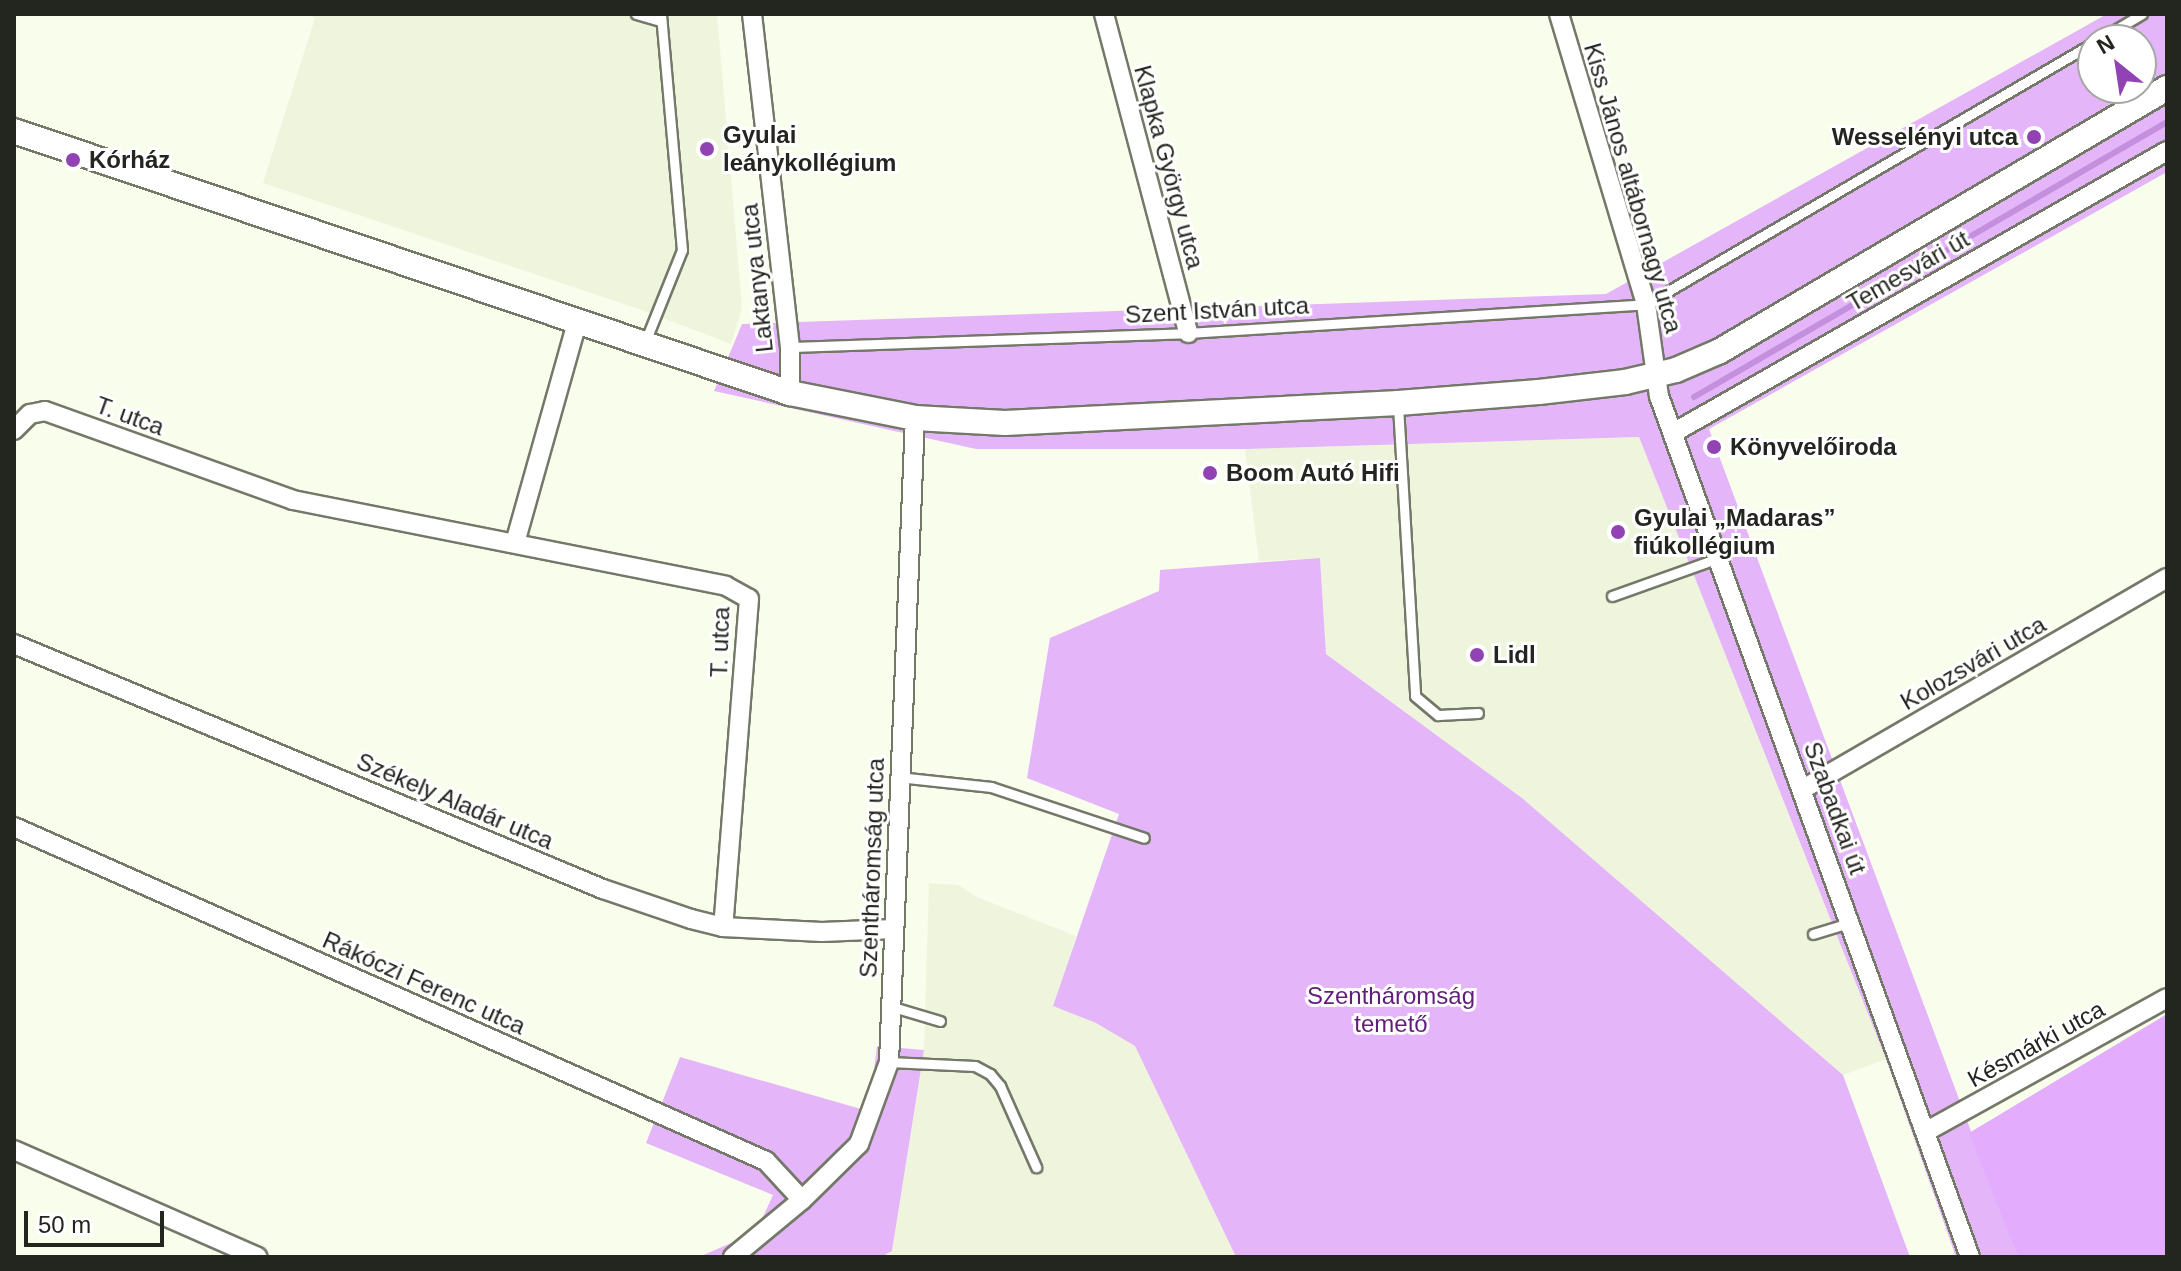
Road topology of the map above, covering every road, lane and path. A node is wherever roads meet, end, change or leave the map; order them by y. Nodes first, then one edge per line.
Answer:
1 (636, 14) edge
2 (752, 14) edge
3 (1104, 14) edge
4 (1559, 14) edge
5 (2142, 14) edge
6 (661, 17) edge
7 (2125, 24) edge
8 (2077, 52) edge
9 (2167, 88) edge
10 (14, 131) edge
11 (2167, 151) edge
12 (1646, 304) junction
13 (577, 322) junction
14 (1188, 333) junction
15 (645, 344) junction
16 (790, 347) junction
17 (1657, 375) junction
18 (790, 393) junction
19 (1398, 403) junction
20 (915, 418) junction
21 (14, 430) edge
22 (1673, 433) junction
23 (515, 543) junction
24 (1718, 558) junction
25 (2167, 578) edge
26 (1612, 596) dead end
27 (14, 644) edge
28 (1478, 713) dead end
29 (898, 777) junction
30 (1803, 789) junction
31 (14, 827) edge
32 (1144, 838) dead end
33 (1850, 923) junction
34 (723, 927) junction
35 (894, 929) junction
36 (1813, 934) dead end
37 (2167, 998) edge
38 (893, 1007) junction
39 (940, 1021) dead end
40 (889, 1062) junction
41 (1927, 1131) junction
42 (14, 1150) edge
43 (1036, 1167) dead end
44 (802, 1200) junction
45 (258, 1257) edge
46 (733, 1257) edge
47 (1970, 1257) edge

1 - 6 lane
2 - 16 street, Laktanya utca
3 - 14 street, Klapka György utca
4 - 12 street, Kiss János altábornagy utca
5 - 7 lane
6 - 15 lane
8 - 12 lane
9 - 17 street
10 - 13 street
11 - 22 street, Temesvári út
12 - 14 lane, Szent István utca
12 - 17 street, Kiss János altábornagy utca
13 - 15 street
13 - 23 street
14 - 16 lane, Szent István utca
15 - 18 street
16 - 18 street, Laktanya utca
17 - 19 street
17 - 22 street, Szabadkai út
18 - 20 street
19 - 20 street
19 - 28 lane
20 - 29 street, Szentháromság utca
21 - 23 street, T. utca
22 - 24 street, Szabadkai út
23 - 34 street, T. utca
24 - 26 lane
24 - 30 street, Szabadkai út
25 - 30 street, Kolozsvári utca
27 - 34 street, Székely Aladár utca
29 - 32 lane
29 - 35 street, Szentháromság utca
30 - 33 street, Szabadkai út
31 - 44 street, Rákóczi Ferenc utca
33 - 36 lane
33 - 41 street, Szabadkai út
34 - 35 street, Székely Aladár utca
35 - 38 street, Szentháromság utca
37 - 41 street, Késmárki utca
38 - 39 lane
38 - 40 street, Szentháromság utca
40 - 43 lane
40 - 44 street, Szentháromság utca
41 - 47 street, Szabadkai út
42 - 45 street
44 - 46 street, Szentháromság utca

